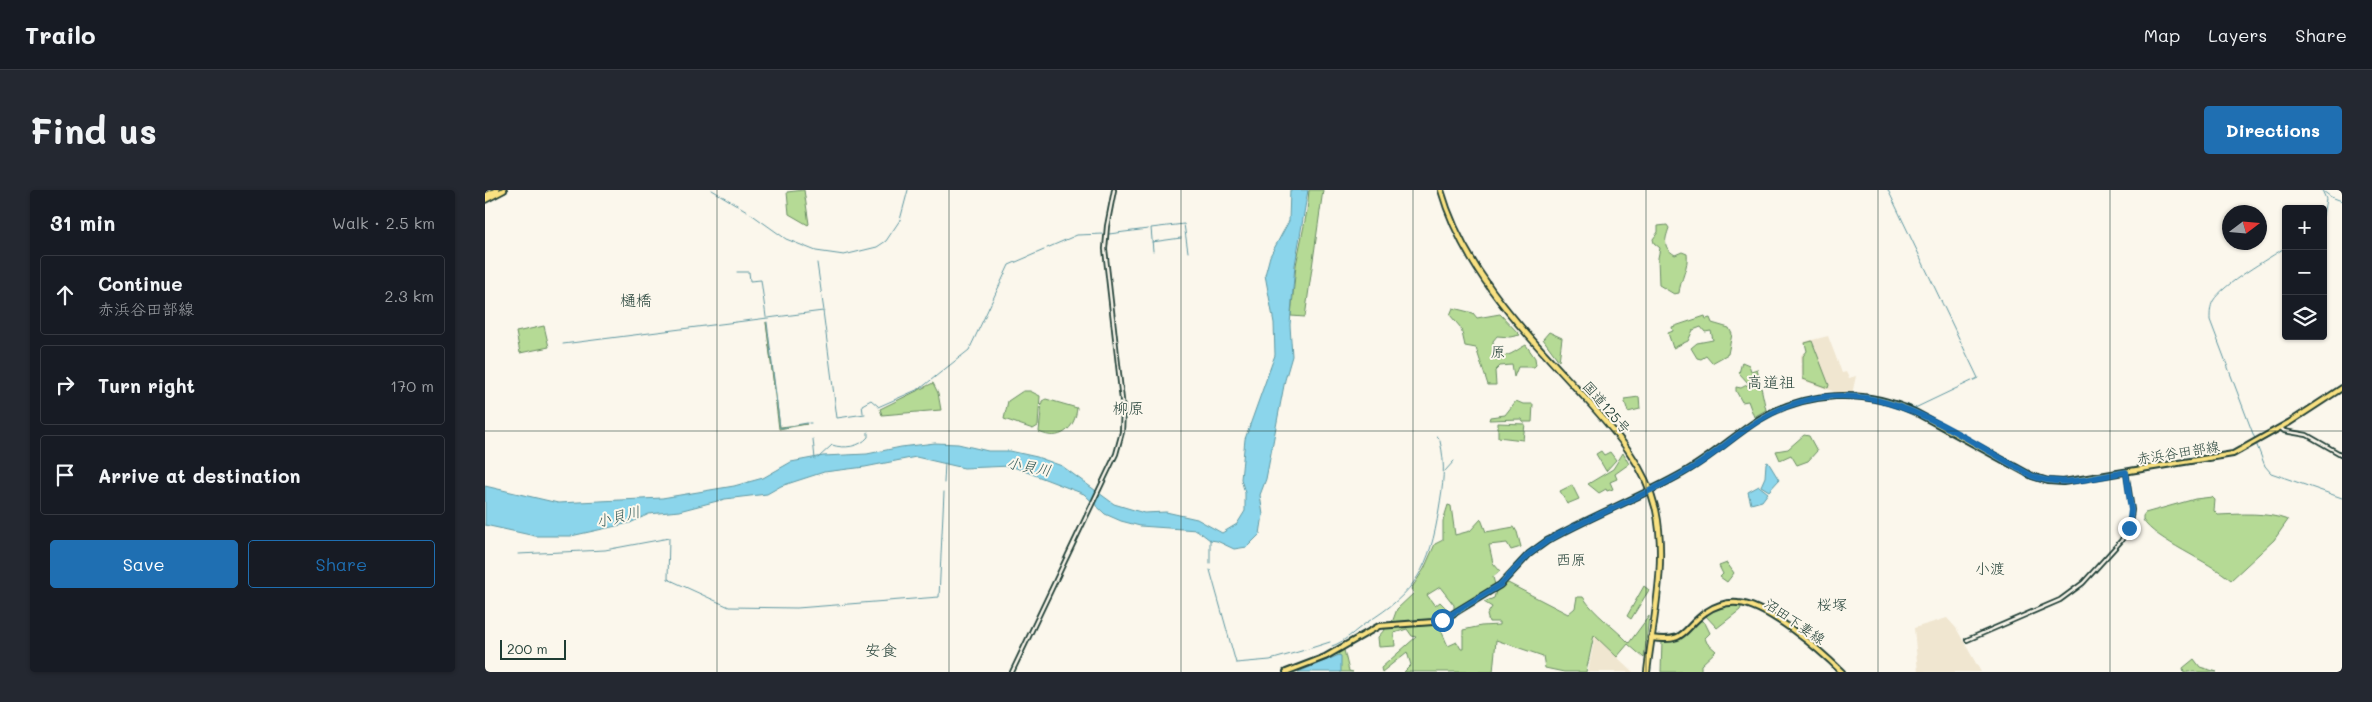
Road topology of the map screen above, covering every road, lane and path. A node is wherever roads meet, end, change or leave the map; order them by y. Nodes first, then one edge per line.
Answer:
1 (497, 190) edge
2 (504, 190) edge
3 (1114, 190) edge
4 (1441, 190) edge
5 (485, 196) edge
6 (485, 200) edge
7 (2342, 388) edge
8 (2281, 428) junction
9 (2342, 455) edge
10 (2126, 472) junction
11 (1650, 489) junction
12 (1651, 638) junction
13 (1967, 640) dead end
14 (1012, 672) edge
15 (1286, 672) edge
16 (1647, 672) edge
17 (1842, 672) edge

1 - 5 highway
2 - 6 highway
3 - 14 street
4 - 11 highway, 国道125号
7 - 8 main road, 赤浜谷田部線
8 - 9 street
8 - 10 main road, 赤浜谷田部線
10 - 11 main road, 赤浜谷田部線
10 - 13 street
11 - 12 highway, 国道125号
11 - 15 main road, 赤浜谷田部線
12 - 16 highway, 国道125号
12 - 17 main road, 沼田下妻線

